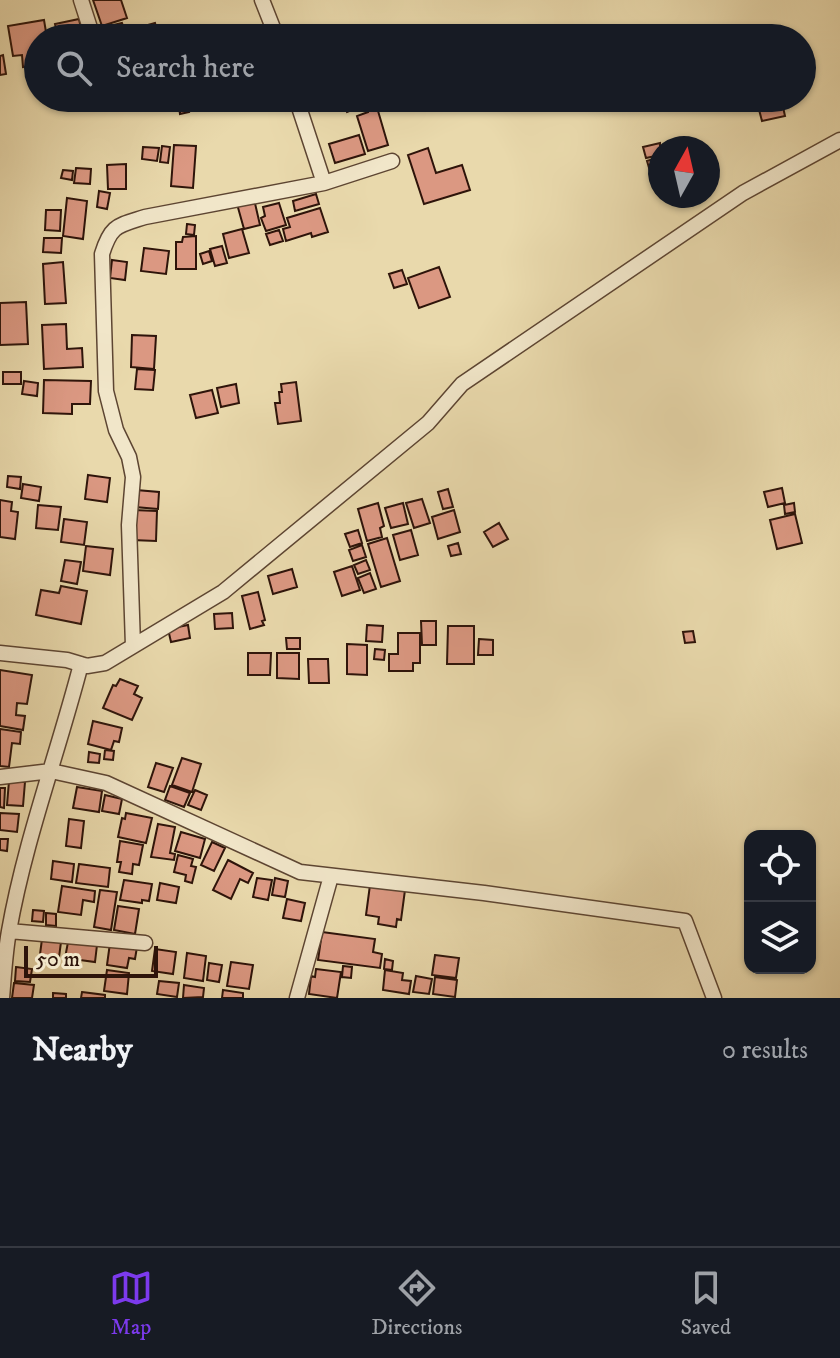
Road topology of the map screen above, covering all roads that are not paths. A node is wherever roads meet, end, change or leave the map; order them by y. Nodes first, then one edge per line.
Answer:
1 (81, 0) edge
2 (262, 0) edge
3 (89, 24) edge
4 (271, 24) edge
5 (301, 112) edge
6 (840, 140) edge
7 (392, 161) dead end
8 (324, 183) junction
9 (133, 646) junction
10 (0, 653) edge
11 (81, 664) junction
12 (51, 771) junction
13 (0, 777) edge
14 (331, 876) junction
15 (9, 931) junction
16 (145, 943) dead end
17 (2, 998) edge
18 (297, 998) edge
19 (714, 998) edge

1 - 3 street
2 - 4 street
5 - 8 street
6 - 9 street
7 - 8 street
8 - 9 street
9 - 11 street
10 - 11 street
11 - 12 street
12 - 13 street
12 - 14 street
12 - 15 street
14 - 18 street
14 - 19 street
15 - 16 street
15 - 17 street

